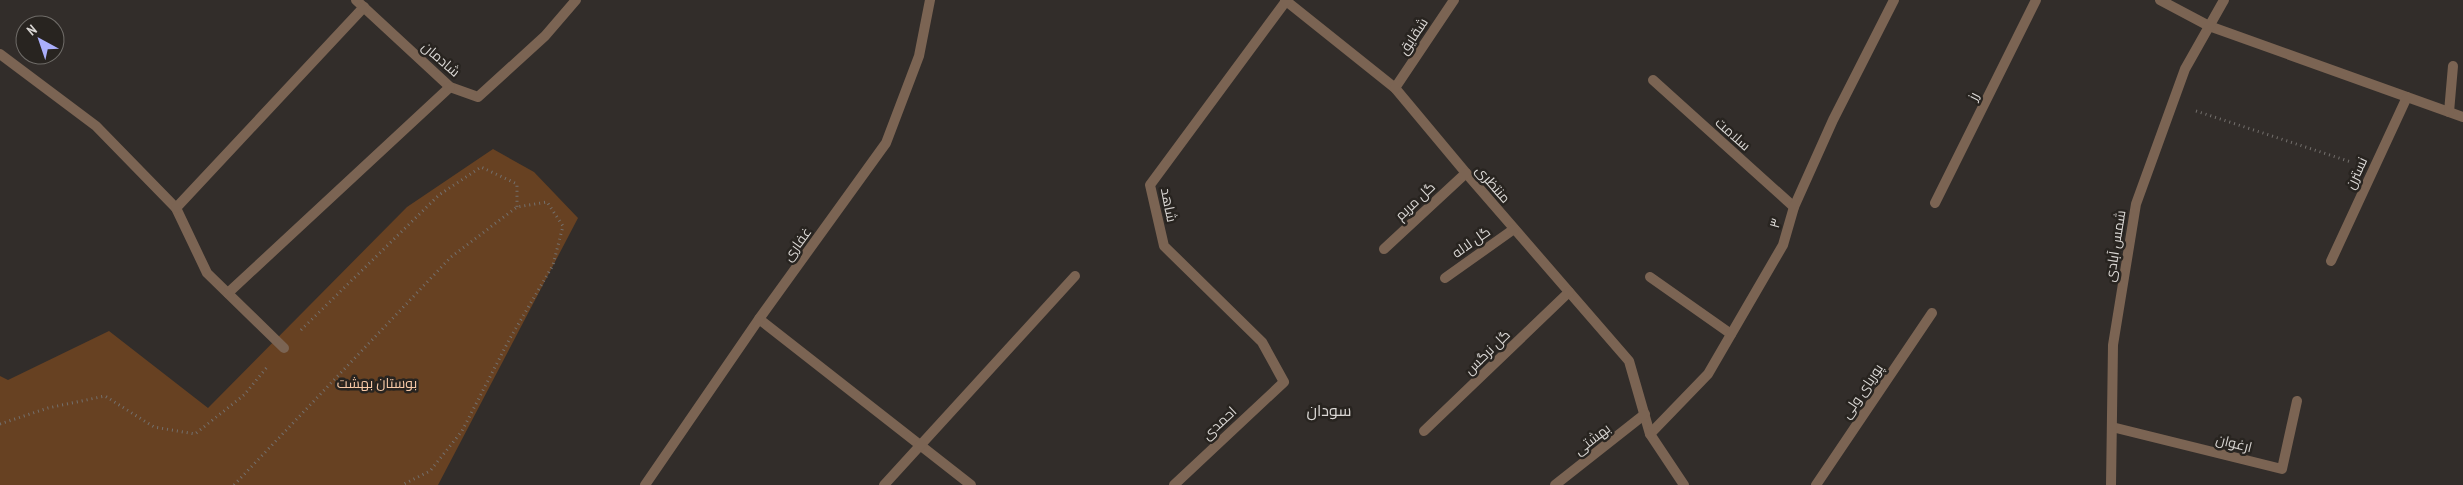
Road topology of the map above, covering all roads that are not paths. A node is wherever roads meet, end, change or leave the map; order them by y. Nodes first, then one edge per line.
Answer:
1 (356, 0) edge
2 (576, 0) edge
3 (930, 0) edge
4 (1285, 0) edge
5 (1454, 0) edge
6 (1894, 0) edge
7 (2036, 0) edge
8 (2160, 0) edge
9 (2224, 0) edge
10 (364, 7) junction
11 (2210, 26) junction
12 (0, 54) edge
13 (2453, 66) dead end
14 (1653, 80) dead end
15 (450, 87) junction
16 (1395, 88) junction
17 (2407, 97) junction
18 (2448, 112) junction
19 (2463, 117) edge
20 (1466, 173) junction
21 (1935, 203) dead end
22 (176, 208) junction
23 (1794, 208) junction
24 (1514, 229) junction
25 (1384, 249) dead end
26 (2331, 261) dead end
27 (1074, 276) dead end
28 (1650, 276) dead end
29 (1445, 278) dead end
30 (1569, 292) junction
31 (228, 293) junction
32 (1932, 313) dead end
33 (759, 319) junction
34 (1732, 334) junction
35 (284, 348) dead end
36 (1284, 382) joint
37 (2297, 401) dead end
38 (1645, 414) junction
39 (2112, 427) junction
40 (1424, 431) dead end
41 (1650, 434) junction
42 (920, 445) junction
43 (644, 485) edge
44 (884, 485) edge
45 (971, 485) edge
46 (1174, 485) edge
47 (1555, 485) edge
48 (1684, 485) edge
49 (1816, 485) edge
50 (2111, 485) edge

1 - 10 street, شادمان
2 - 15 street, شادمان
3 - 33 street, غفاری
4 - 16 street, منتظری
4 - 36 street, شاهد
5 - 16 street, شقایق
6 - 23 street, ۳
7 - 21 street, رز
8 - 11 street
9 - 11 street, شمس آبادی
10 - 15 street, شادمان
10 - 22 street
11 - 17 street
11 - 39 street, شمس آبادی
12 - 22 street
13 - 18 street
14 - 23 street, سلامت
15 - 31 street
16 - 20 street, منتظری
17 - 18 street
17 - 26 street, نسترن
18 - 19 street
20 - 24 street, منتظری
20 - 25 street, گل مریم
22 - 31 street
23 - 34 street, ۳
24 - 29 street, گل لاله
24 - 30 street, منتظری
27 - 42 street
28 - 34 street
30 - 38 street, منتظری
30 - 40 street, گل نرگس
31 - 35 street
32 - 49 street, پوریای ولی
33 - 42 street
33 - 43 street, غفاری
34 - 41 street, ۳
36 - 46 street, احمدی
37 - 39 street, ارغوان
38 - 41 street, منتظری
38 - 47 street, بهشتی
39 - 50 street, شمس آبادی
41 - 48 street, منتظری
42 - 44 street
42 - 45 street

